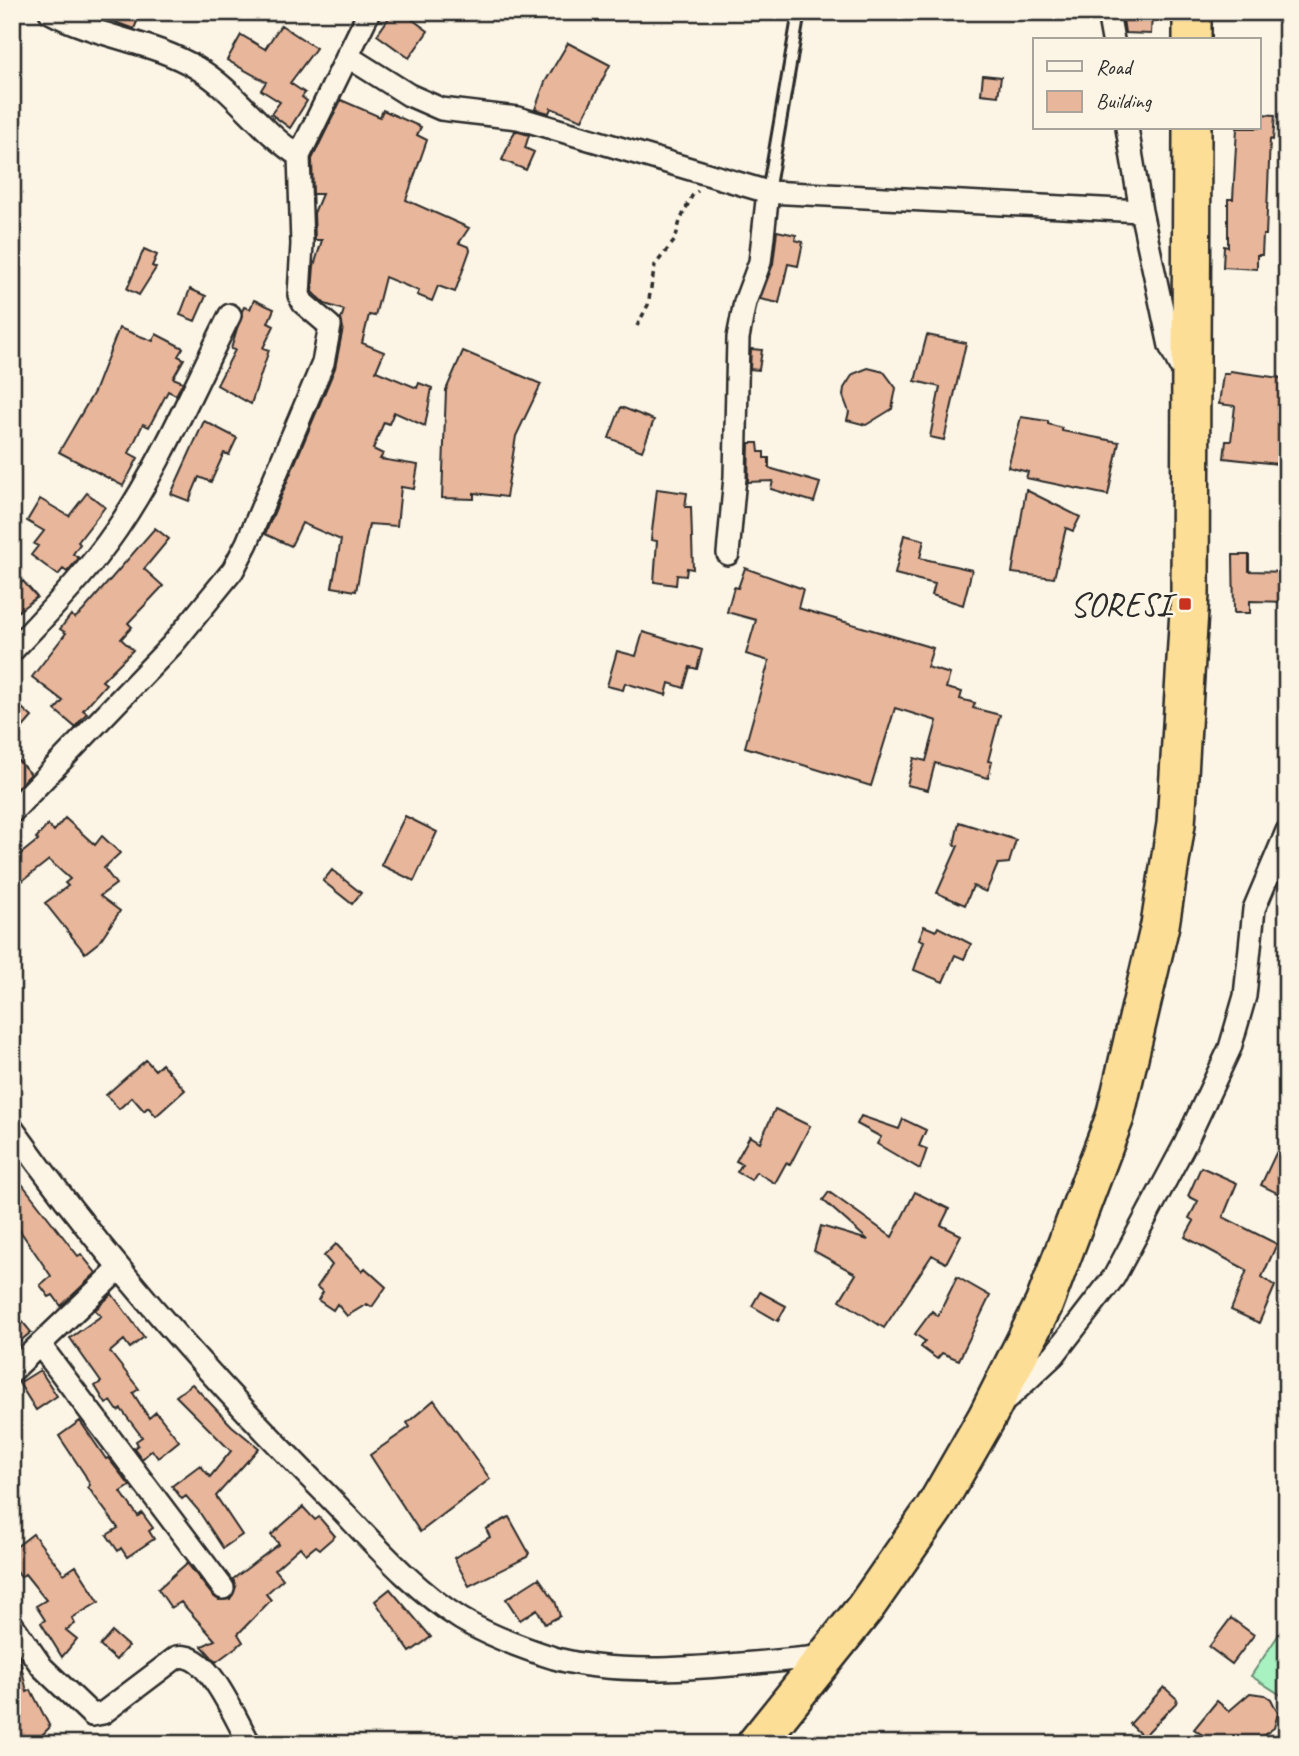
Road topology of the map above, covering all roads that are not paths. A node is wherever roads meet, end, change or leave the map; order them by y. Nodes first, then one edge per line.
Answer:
1 (50, 12) edge
2 (369, 12) edge
3 (799, 12) edge
4 (1108, 12) edge
5 (1192, 12) edge
6 (1113, 38) edge
7 (1192, 38) edge
8 (347, 56) junction
9 (1127, 130) edge
10 (1192, 130) edge
11 (299, 156) junction
12 (768, 192) junction
13 (1141, 211) junction
14 (230, 315) dead end
15 (1191, 375) junction
16 (728, 554) dead end
17 (12, 651) edge
18 (12, 812) edge
19 (1287, 831) edge
20 (12, 1128) edge
21 (119, 1269) junction
22 (40, 1345) junction
23 (12, 1371) edge
24 (987, 1417) junction
25 (223, 1588) dead end
26 (12, 1624) edge
27 (828, 1657) junction
28 (250, 1744) edge
29 (756, 1744) edge

1 - 11 street
2 - 8 street
3 - 12 lane
4 - 6 street
5 - 7 highway
8 - 11 street
8 - 12 street
9 - 13 street
10 - 15 highway
11 - 18 street
12 - 13 street
12 - 16 street
13 - 15 street
14 - 17 street
15 - 24 highway
19 - 24 street
20 - 21 street
21 - 22 street
21 - 27 street
22 - 23 street
22 - 25 street
24 - 27 highway
26 - 28 street
27 - 29 highway

